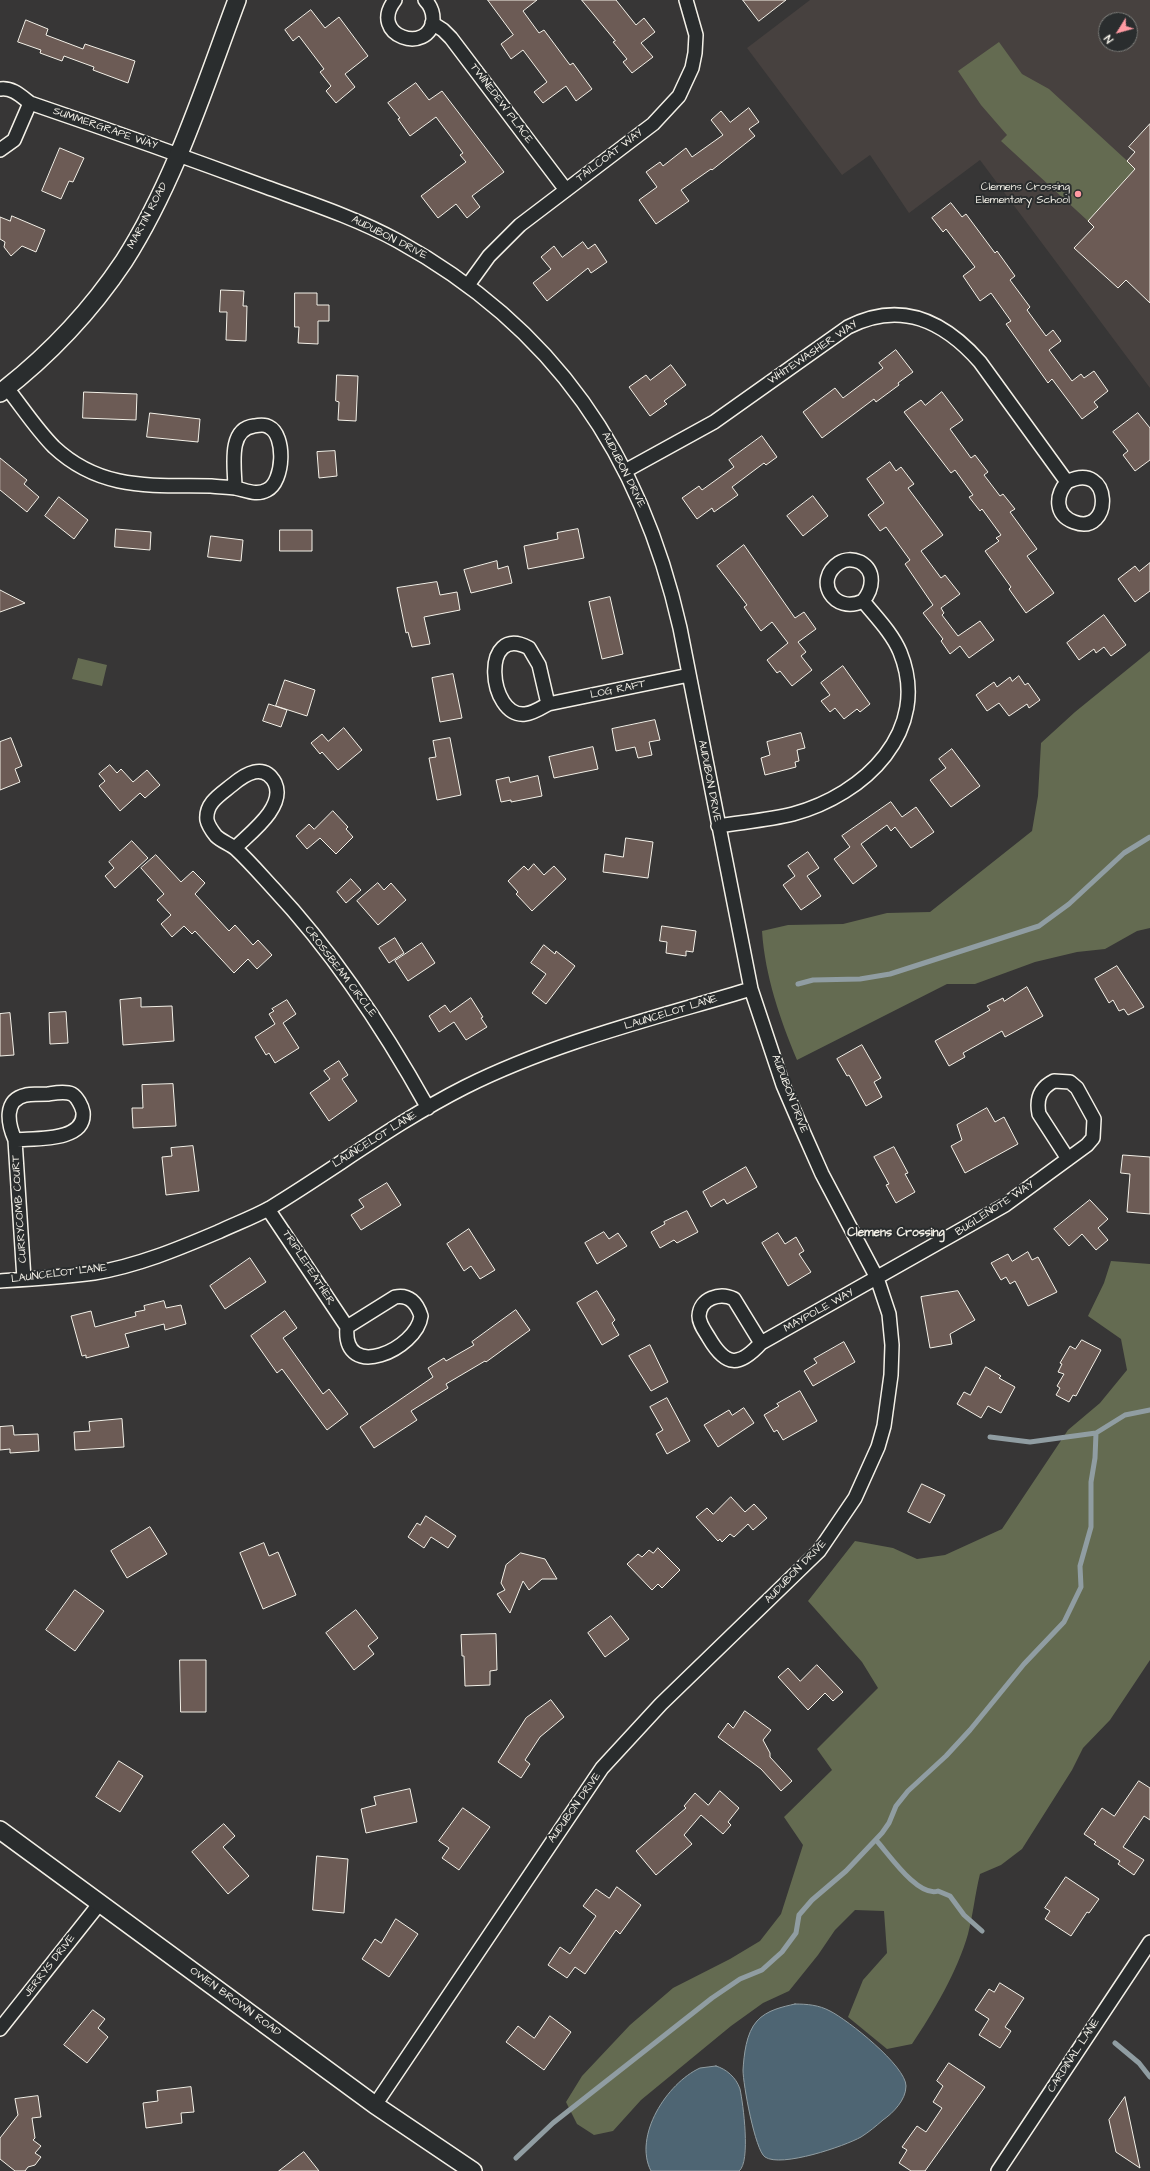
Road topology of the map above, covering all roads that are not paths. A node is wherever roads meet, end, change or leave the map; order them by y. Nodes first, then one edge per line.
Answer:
1 (237, 0) edge
2 (396, 0) edge
3 (425, 0) edge
4 (686, 0) edge
5 (432, 23) junction
6 (0, 88) edge
7 (30, 103) junction
8 (0, 150) edge
9 (179, 155) junction
10 (566, 190) junction
11 (468, 286) junction
12 (4, 391) edge
13 (625, 471) junction
14 (1067, 482) dead end
15 (235, 488) junction
16 (863, 601) dead end
17 (689, 675) junction
18 (548, 704) junction
19 (718, 826) junction
20 (235, 848) junction
21 (751, 989) junction
22 (428, 1108) junction
23 (16, 1140) junction
24 (1068, 1159) junction
25 (268, 1208) junction
26 (877, 1278) junction
27 (24, 1279) junction
28 (0, 1281) edge
29 (347, 1327) junction
30 (761, 1343) junction
31 (0, 1830) edge
32 (100, 1903) junction
33 (1150, 1942) edge
34 (0, 2029) edge
35 (375, 2105) junction
36 (472, 2171) edge
37 (998, 2171) edge

1 - 9 street, MARTIN ROAD
2 - 5 street
3 - 5 street
4 - 10 street, TAILCOAT WAY
5 - 10 street, TWINEDEW PLACE
6 - 7 street, SUMMERGRAPE WAY
7 - 8 street
7 - 9 street, SUMMERGRAPE WAY
9 - 11 street, AUDUBON DRIVE
9 - 12 street, MARTIN ROAD
10 - 11 street, TAILCOAT WAY
11 - 13 street, AUDUBON DRIVE
12 - 15 street
13 - 14 street, WHITEWASHER WAY
13 - 17 street, AUDUBON DRIVE
15 - 15 street
16 - 19 street
17 - 18 street, LOG RAFT
17 - 19 street, AUDUBON DRIVE
18 - 18 street, LOG RAFT
19 - 21 street, AUDUBON DRIVE
20 - 20 street, CROSSBEAM CIRCLE
20 - 22 street, CROSSBEAM CIRCLE
21 - 22 street, LAUNCELOT LANE
21 - 26 street, AUDUBON DRIVE
22 - 25 street, LAUNCELOT LANE
23 - 23 street, CURRYCOMB COURT
23 - 27 street, CURRYCOMB COURT
24 - 24 street, BUGLENOTE WAY
24 - 26 street, BUGLENOTE WAY
25 - 27 street, LAUNCELOT LANE
25 - 29 street, TRIPLEFEATHER
26 - 30 street, MAYPOLE WAY
26 - 35 street, AUDUBON DRIVE
27 - 28 street, LAUNCELOT LANE
29 - 29 street, TRIPLEFEATHER
30 - 30 street, MAYPOLE WAY
31 - 32 street, OWEN BROWN ROAD
32 - 34 street, JERRYS DRIVE
32 - 35 street, OWEN BROWN ROAD
33 - 37 street, CARDINAL LANE
35 - 36 street, OWEN BROWN ROAD

